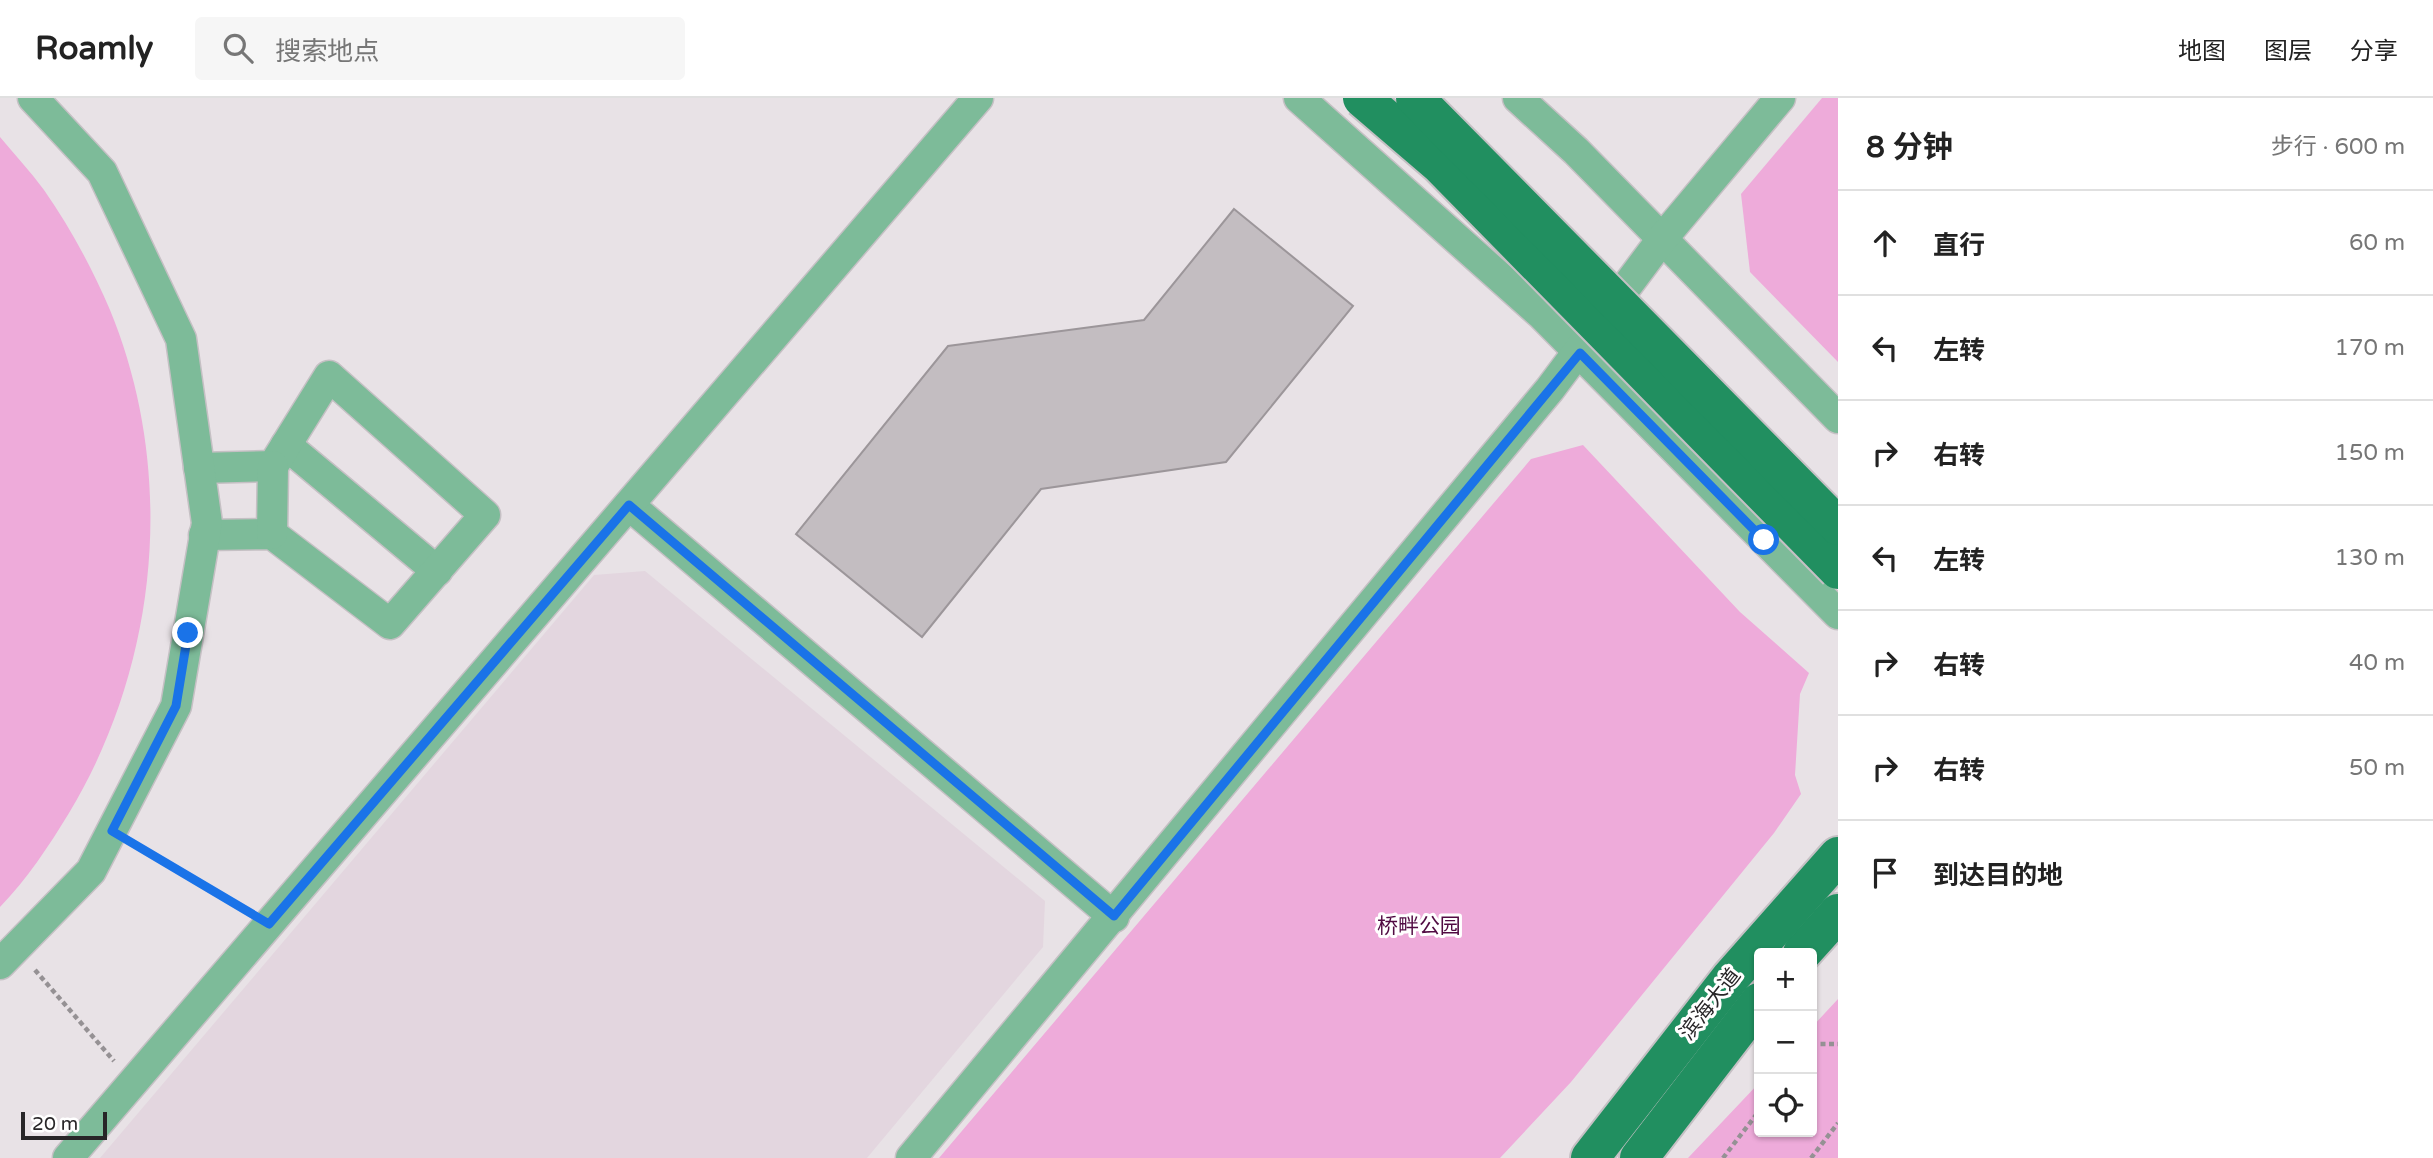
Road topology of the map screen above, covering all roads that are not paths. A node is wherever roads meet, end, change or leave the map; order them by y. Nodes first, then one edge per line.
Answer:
1 (33, 98) edge
2 (978, 98) edge
3 (1299, 98) edge
4 (1362, 98) edge
5 (1415, 98) edge
6 (1518, 98) edge
7 (1780, 98) edge
8 (1662, 239) junction
9 (1580, 353) junction
10 (1838, 418) edge
11 (280, 455) junction
12 (199, 468) junction
13 (629, 505) junction
14 (1838, 526) edge
15 (272, 534) junction
16 (205, 535) junction
17 (1838, 570) edge
18 (436, 571) junction
19 (1838, 614) edge
20 (1838, 856) edge
21 (1838, 913) edge
22 (1114, 916) junction
23 (1806, 948) edge
24 (8, 956) edge
25 (1754, 1008) edge
26 (68, 1158) edge
27 (911, 1158) edge
28 (1590, 1158) edge
29 (1639, 1158) edge

1 - 12 street
2 - 13 street
3 - 9 street
4 - 17 main road, bridge
5 - 14 main road, bridge
6 - 8 street
7 - 8 street
8 - 9 street
8 - 10 street
9 - 19 street
9 - 22 street
11 - 12 street
11 - 15 street
11 - 18 street
11 - 18 street
12 - 16 street
13 - 22 street
13 - 26 street
15 - 16 street
15 - 18 street
16 - 24 street
20 - 28 main road, 滨海大道
21 - 23 main road
22 - 27 street
25 - 29 main road, 滨海大道

